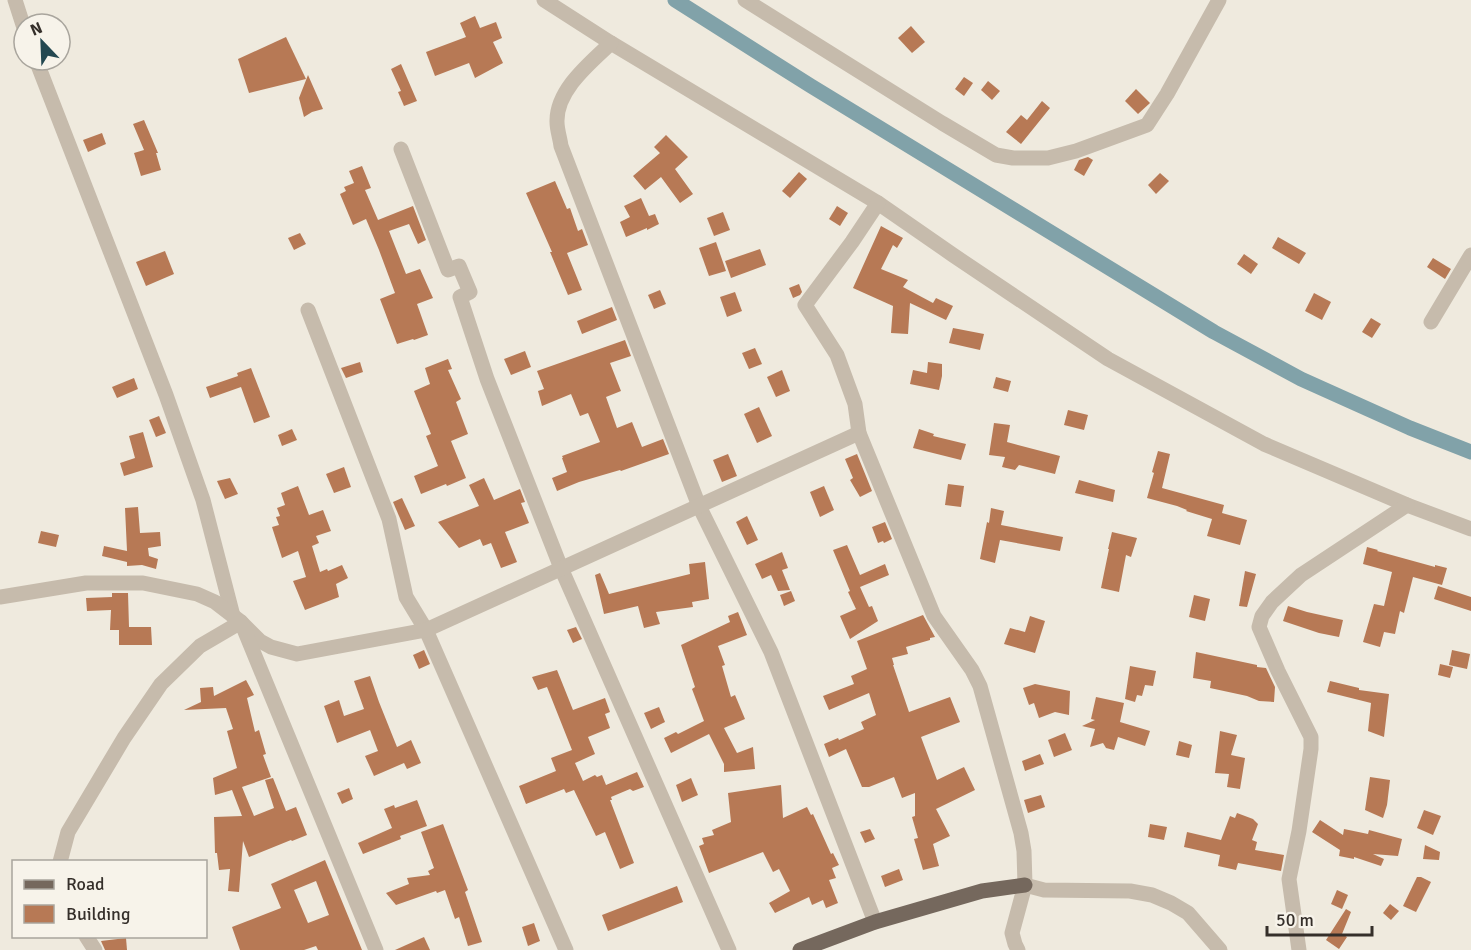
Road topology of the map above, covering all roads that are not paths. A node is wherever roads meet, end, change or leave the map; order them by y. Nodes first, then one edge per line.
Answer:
1 (544, 0) edge
2 (746, 0) edge
3 (1219, 0) edge
4 (611, 43) junction
5 (41, 72) edge
6 (401, 148) dead end
7 (878, 203) junction
8 (1471, 255) edge
9 (308, 310) dead end
10 (1431, 322) dead end
11 (859, 434) junction
12 (1407, 505) junction
13 (699, 506) junction
14 (1471, 529) edge
15 (561, 568) junction
16 (0, 597) edge
17 (237, 619) junction
18 (426, 630) junction
19 (60, 860) edge
20 (1025, 885) junction
21 (874, 922) junction
22 (376, 950) edge
23 (566, 950) edge
24 (729, 950) edge
25 (800, 950) edge
26 (1018, 950) edge
27 (1220, 950) edge
28 (1299, 950) edge

1 - 4 street
2 - 3 street
4 - 7 street
4 - 13 street
5 - 17 street
6 - 15 street
7 - 11 street
7 - 12 street
8 - 10 street
9 - 18 street
11 - 13 street
11 - 20 street
12 - 14 street
12 - 28 street
13 - 15 street
13 - 21 street
15 - 18 street
15 - 24 street
16 - 17 street
17 - 18 street
17 - 19 street
17 - 22 street
18 - 23 street
20 - 21 main road
20 - 26 street
20 - 27 street
21 - 25 main road

